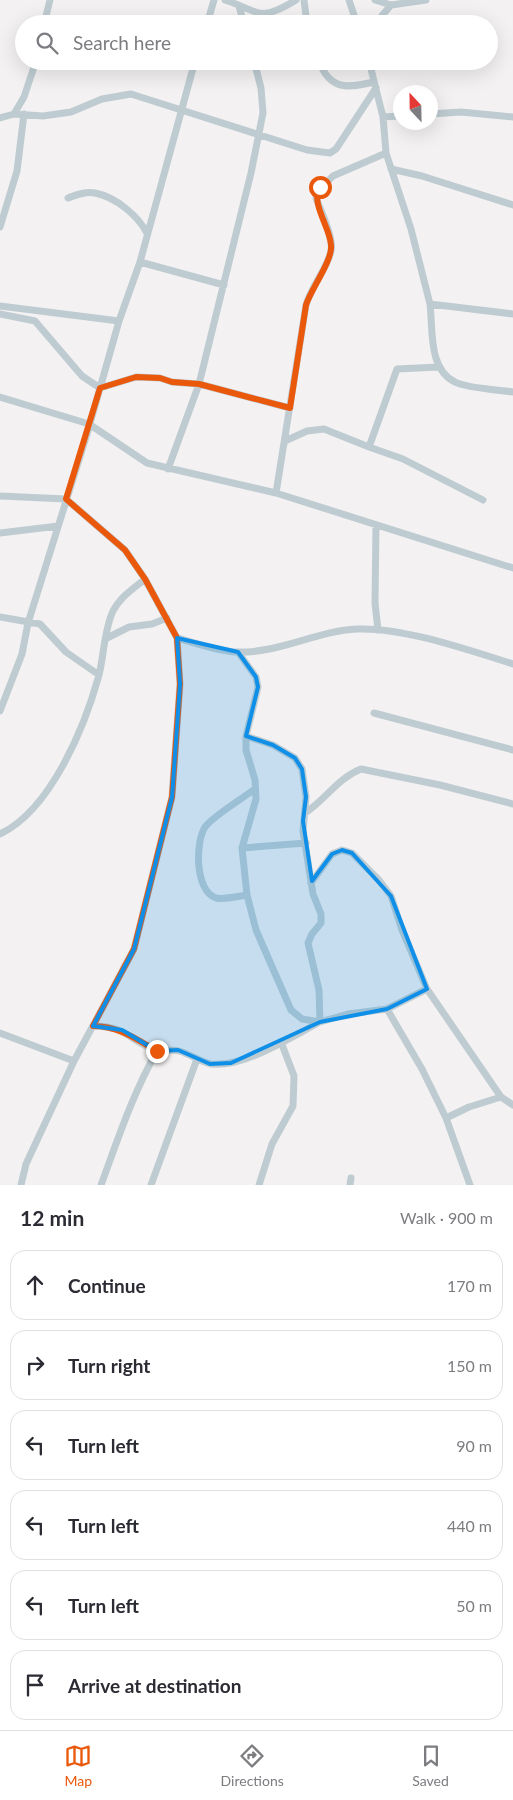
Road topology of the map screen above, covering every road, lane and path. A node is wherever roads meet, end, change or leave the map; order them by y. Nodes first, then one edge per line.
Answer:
1 (50, 0) edge
2 (214, 0) edge
3 (225, 0) edge
4 (296, 0) edge
5 (304, 0) edge
6 (349, 0) edge
7 (375, 0) edge
8 (426, 0) edge
9 (391, 5) junction
10 (239, 6) junction
11 (46, 15) edge
12 (210, 15) edge
13 (242, 15) edge
14 (306, 15) edge
15 (355, 15) edge
16 (383, 15) edge
17 (33, 70) edge
18 (192, 70) edge
19 (256, 70) edge
20 (325, 70) edge
21 (371, 70) edge
22 (375, 85) junction
23 (181, 110) junction
24 (438, 113) edge
25 (14, 114) junction
26 (24, 114) junction
27 (393, 116) edge
28 (382, 117) junction
29 (513, 117) edge
30 (0, 118) edge
31 (259, 133) junction
32 (386, 153) junction
33 (391, 169) junction
34 (68, 198) dead end
35 (513, 205) edge
36 (0, 227) edge
37 (147, 233) junction
38 (140, 262) junction
39 (224, 285) junction
40 (430, 304) junction
41 (0, 306) edge
42 (0, 314) edge
43 (513, 314) edge
44 (119, 321) junction
45 (439, 367) junction
46 (199, 384) junction
47 (100, 388) junction
48 (513, 392) edge
49 (0, 397) edge
50 (290, 408) junction
51 (89, 424) junction
52 (285, 441) junction
53 (369, 448) junction
54 (168, 468) junction
55 (276, 493) junction
56 (0, 496) edge
57 (66, 499) junction
58 (483, 500) dead end
59 (58, 526) junction
60 (376, 526) junction
61 (0, 533) edge
62 (513, 568) edge
63 (145, 579) junction
64 (0, 617) edge
65 (167, 618) junction
66 (28, 623) junction
67 (378, 630) junction
68 (107, 638) junction
69 (177, 638) junction
70 (238, 652) junction
71 (513, 664) edge
72 (99, 675) junction
73 (0, 710) edge
74 (374, 713) dead end
75 (246, 736) junction
76 (513, 750) edge
77 (255, 789) junction
78 (513, 804) edge
79 (305, 812) junction
80 (0, 834) edge
81 (306, 843) junction
82 (242, 848) junction
83 (310, 869) junction
84 (320, 869) junction
85 (311, 883) junction
86 (248, 895) junction
87 (427, 989) junction
88 (387, 1009) junction
89 (320, 1022) junction
90 (93, 1026) junction
91 (0, 1033) edge
92 (281, 1042) junction
93 (157, 1051) junction
94 (197, 1059) junction
95 (74, 1061) junction
96 (501, 1097) junction
97 (513, 1105) edge
98 (446, 1118) junction
99 (20, 1185) edge
100 (101, 1185) edge
101 (150, 1185) edge
102 (259, 1185) edge
103 (470, 1185) edge

1 - 11 street
2 - 12 street
3 - 10 street
4 - 10 street
5 - 14 street
6 - 15 street
7 - 9 street
8 - 9 street
9 - 16 street
10 - 13 street
17 - 25 street
18 - 23 street
19 - 31 street
20 - 22 street
21 - 22 street
22 - 28 street
22 - 31 street
23 - 26 street
23 - 31 street
23 - 37 street
24 - 29 street
25 - 26 street
25 - 30 street
26 - 36 street
27 - 28 street
28 - 32 street
31 - 39 street
32 - 33 street
32 - 50 street
33 - 35 street
33 - 40 street
34 - 37 street
37 - 38 street
38 - 39 street
38 - 44 street
39 - 46 street
40 - 43 street
40 - 45 street
41 - 44 street
42 - 47 street
44 - 47 street
45 - 48 street
45 - 53 street
46 - 47 street
46 - 50 street
46 - 54 street
47 - 51 street
49 - 51 street
50 - 52 street
51 - 54 street
51 - 57 street
52 - 53 street
52 - 55 street
53 - 58 street
54 - 55 street
55 - 60 street
56 - 57 street
57 - 59 street
57 - 63 street
59 - 61 street
59 - 66 street
60 - 62 street
60 - 67 street
63 - 65 street
63 - 68 street
64 - 66 street
65 - 68 street
65 - 69 street
66 - 72 street
66 - 73 street
67 - 70 street
67 - 71 street
68 - 72 street
69 - 70 street
69 - 90 street
70 - 75 street
72 - 80 street
74 - 76 street
75 - 77 street
75 - 79 street
77 - 82 street
77 - 86 street
78 - 79 street
79 - 81 street
81 - 82 street
81 - 83 street
82 - 86 street
83 - 84 street
83 - 85 street
84 - 85 street
84 - 87 street
85 - 89 street
86 - 89 street
87 - 88 street
87 - 96 street
88 - 89 street
88 - 98 street
89 - 92 street
90 - 93 street
90 - 95 street
91 - 95 street
92 - 94 street
92 - 102 street
93 - 94 street
93 - 100 street
94 - 101 street
95 - 99 street
96 - 97 street
96 - 98 street
98 - 103 street

